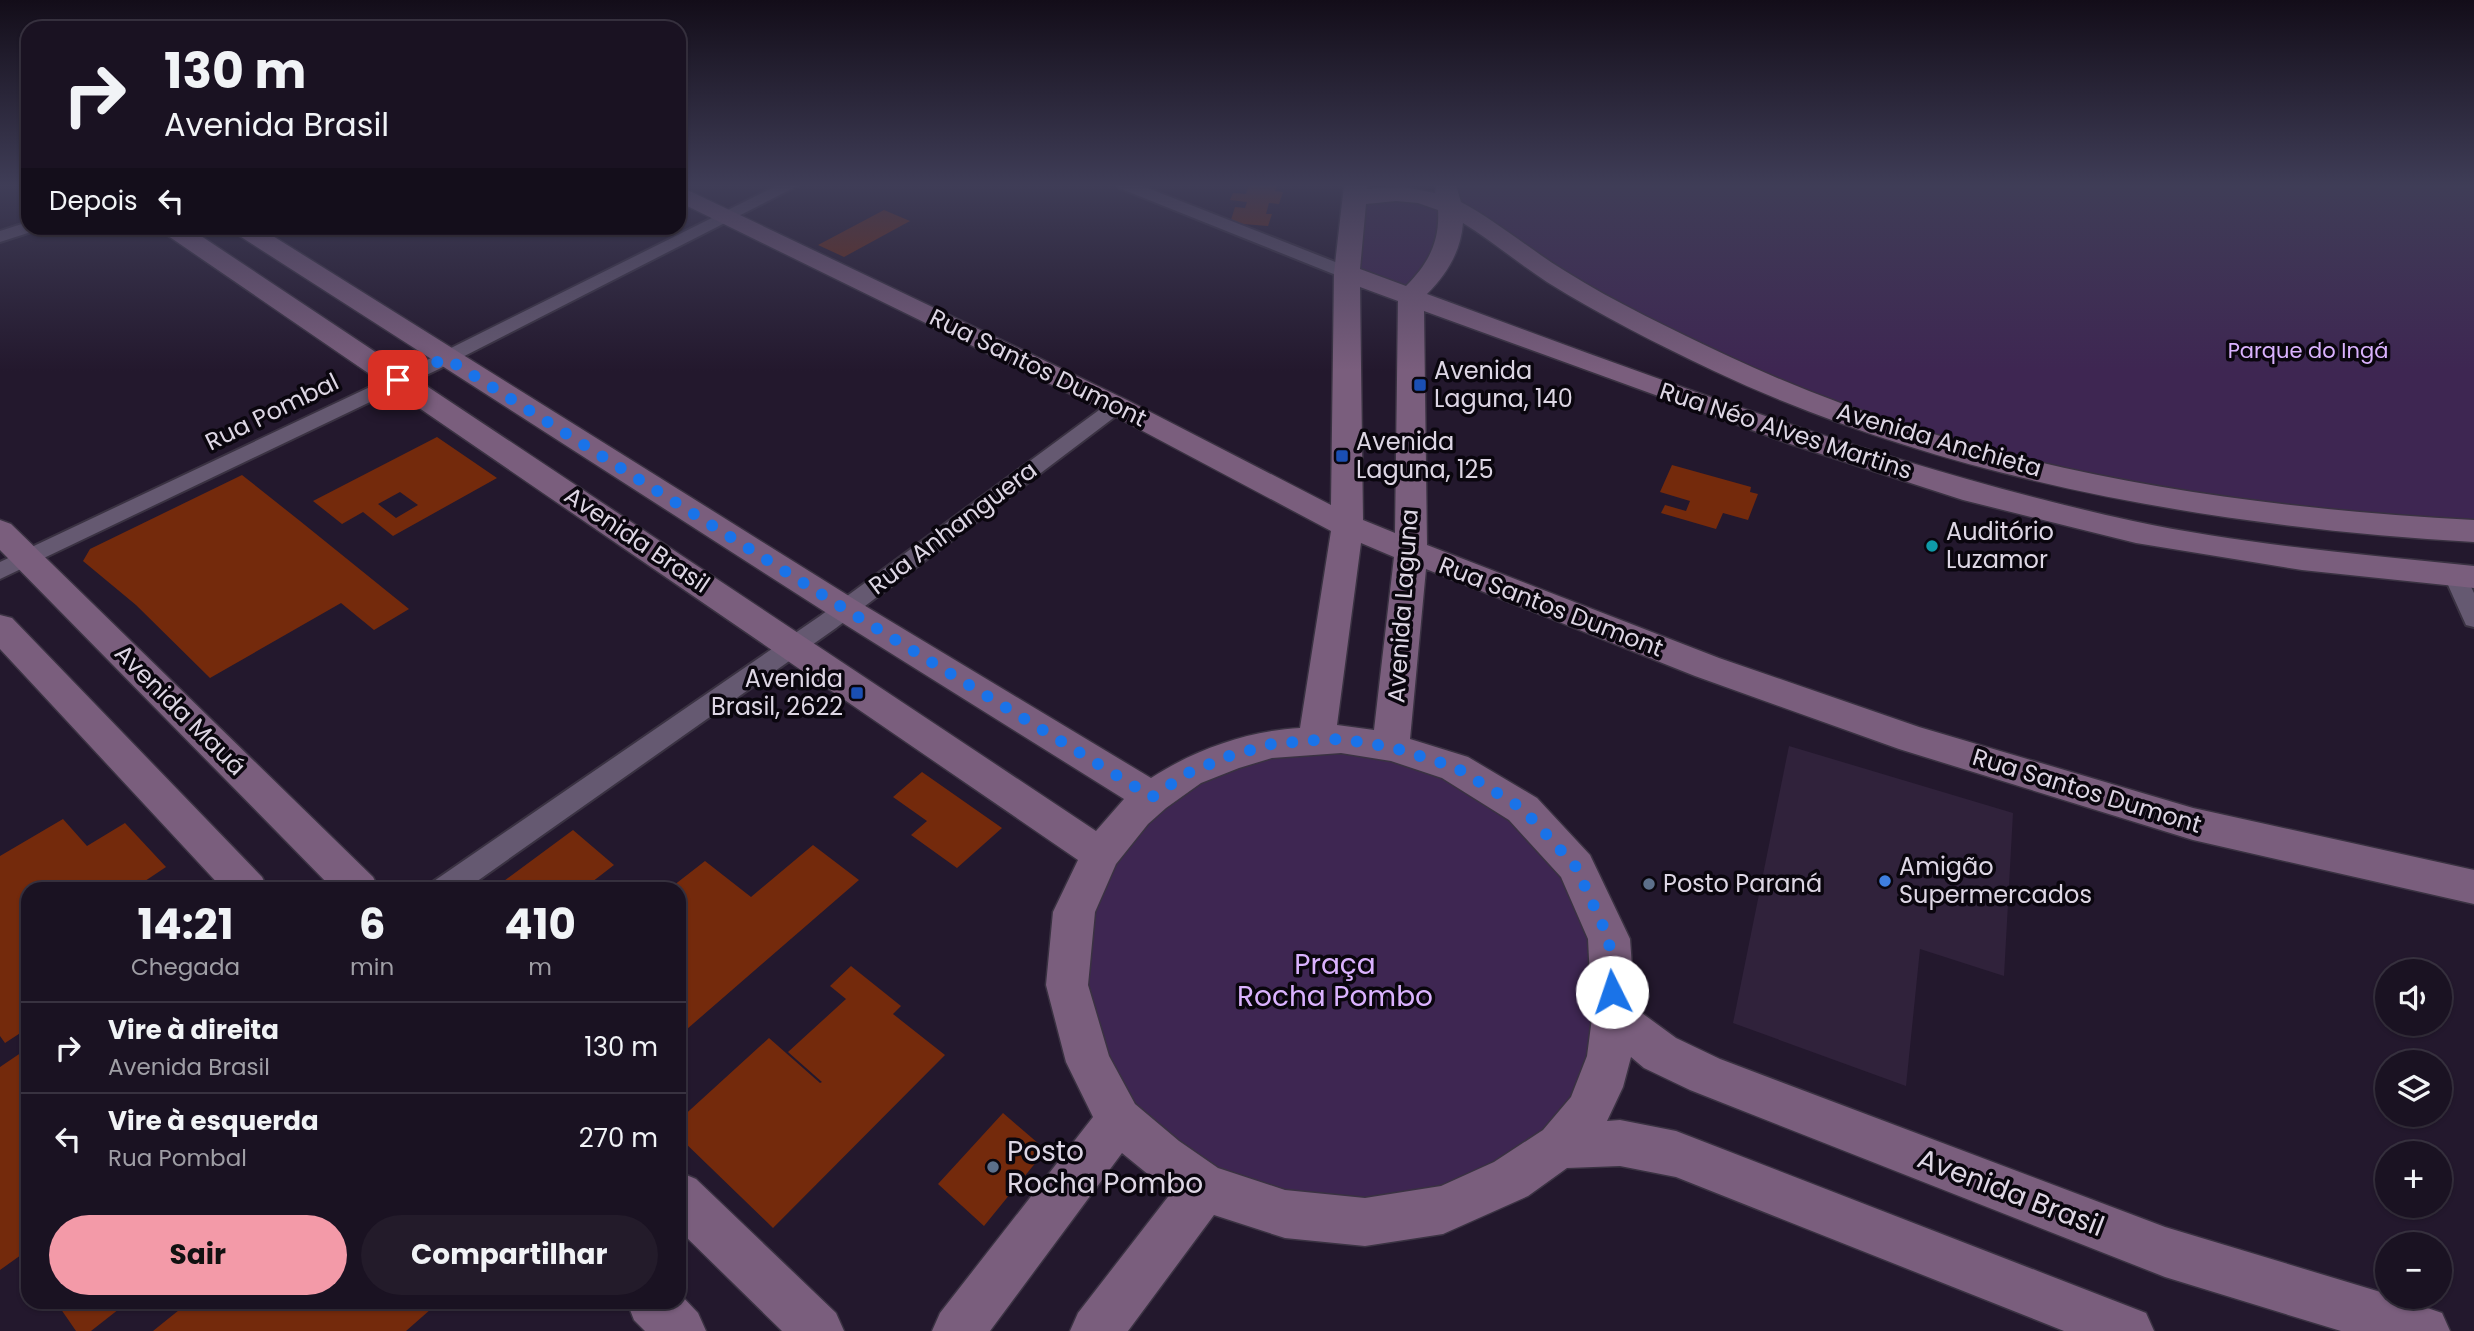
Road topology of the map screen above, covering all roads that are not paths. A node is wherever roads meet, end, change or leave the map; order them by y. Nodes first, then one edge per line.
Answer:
1 (201, 247) edge
2 (274, 247) edge
3 (667, 247) edge
4 (793, 247) edge
5 (1282, 247) edge
6 (1350, 247) edge
7 (1447, 247) edge
8 (1516, 247) edge
9 (1347, 273) junction
10 (1411, 296) junction
11 (446, 358) junction
12 (398, 380) junction
13 (1117, 406) junction
14 (1346, 526) junction
15 (0, 531) edge
16 (2474, 531) edge
17 (1410, 552) junction
18 (14, 565) edge
19 (2464, 576) edge
20 (845, 609) junction
21 (2474, 619) edge
22 (0, 627) edge
23 (794, 646) junction
24 (1317, 740) junction
25 (1391, 747) junction
26 (1152, 797) junction
27 (1100, 854) junction
28 (241, 882) edge
29 (352, 882) edge
30 (454, 882) edge
31 (2474, 887) edge
32 (1614, 1018) junction
33 (1119, 1120) junction
34 (1560, 1146) junction
35 (1205, 1188) junction
36 (686, 1203) edge
37 (659, 1309) edge
38 (680, 1331) edge
39 (818, 1331) edge
40 (958, 1331) edge
41 (1096, 1331) edge
42 (2128, 1331) edge
43 (2424, 1331) edge

1 - 12 main road, Avenida Brasil
2 - 11 main road, Avenida Brasil
3 - 11 street, Rua Pombal
4 - 13 main road, Rua Santos Dumont
5 - 9 street, Rua Néo Alves Martins
6 - 9 main road
7 - 10 main road
8 - 16 main road, Avenida Anchieta
9 - 10 main road, Rua Néo Alves Martins
9 - 14 main road
10 - 17 main road, Avenida Laguna
10 - 19 main road, Rua Néo Alves Martins
11 - 12 street, Rua Pombal
11 - 20 main road, Avenida Brasil
12 - 18 street, Rua Pombal
12 - 23 main road, Avenida Brasil
13 - 14 main road, Rua Santos Dumont
13 - 20 street, Rua Anhanguera
14 - 17 main road, Rua Santos Dumont
14 - 24 main road
15 - 18 main road, Avenida Mauá
17 - 25 main road, Avenida Laguna
17 - 31 main road, Rua Santos Dumont
18 - 29 main road, Avenida Mauá
19 - 21 street
20 - 23 street, Rua Anhanguera
20 - 26 main road, Avenida Brasil
22 - 28 main road
23 - 27 main road, Avenida Brasil
23 - 30 street, Rua Anhanguera
24 - 25 main road
24 - 26 main road
25 - 32 main road
26 - 27 main road
27 - 33 main road
32 - 34 main road
32 - 43 main road, Avenida Brasil
33 - 35 main road
33 - 40 main road
34 - 35 main road
34 - 42 main road
35 - 41 main road
36 - 39 main road
37 - 38 main road

